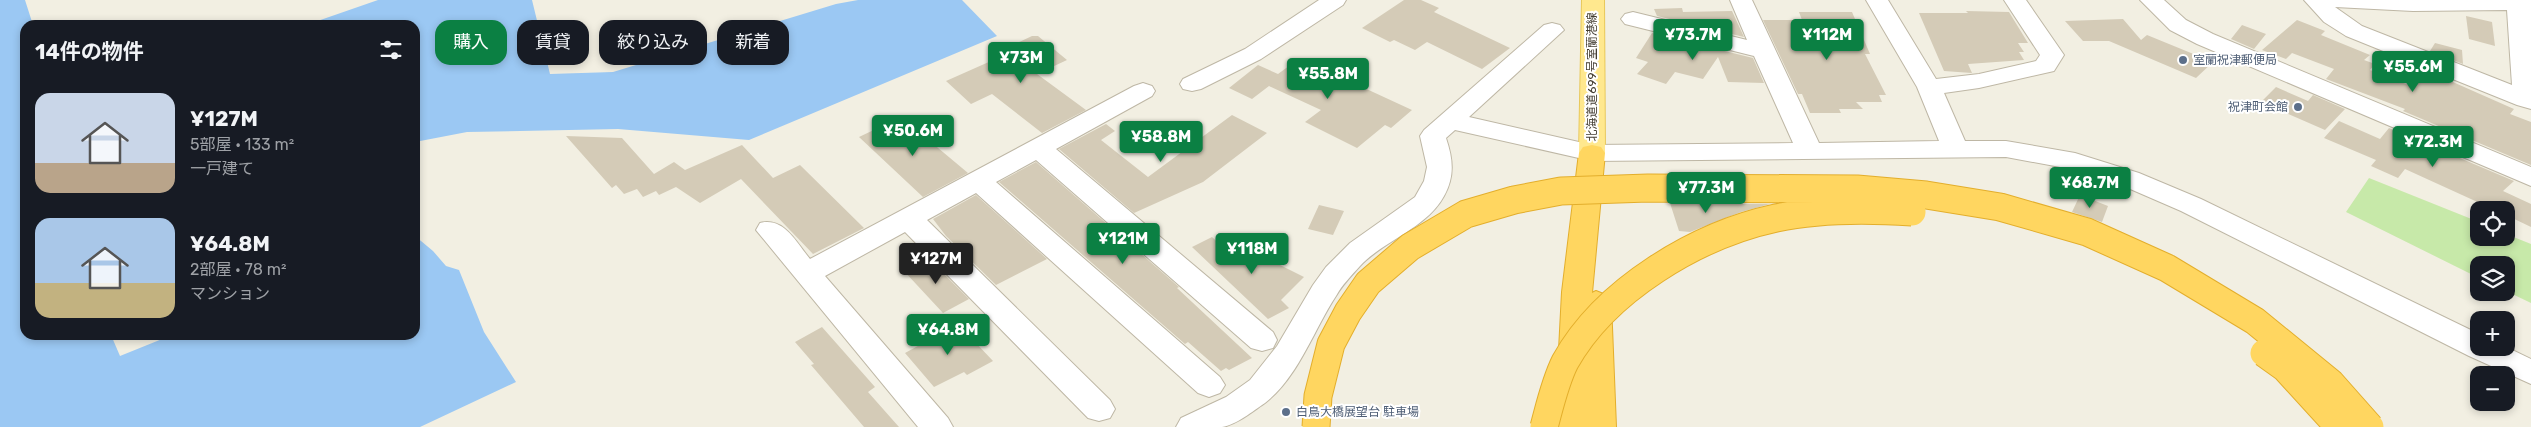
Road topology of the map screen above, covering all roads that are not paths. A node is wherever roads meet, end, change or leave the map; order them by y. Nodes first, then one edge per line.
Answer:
1 (1335, 0) edge
2 (1593, 0) edge
3 (1741, 0) edge
4 (1878, 0) edge
5 (2014, 0) edge
6 (2151, 0) edge
7 (2315, 0) edge
8 (2329, 0) edge
9 (2411, 2) edge
10 (2525, 3) edge
11 (1633, 19) dead end
12 (1552, 30) dead end
13 (1764, 51) junction
14 (1192, 84) dead end
15 (1929, 87) junction
16 (1143, 91) dead end
17 (2529, 101) edge
18 (1452, 122) junction
19 (1038, 148) junction
20 (1955, 149) junction
21 (1809, 150) junction
22 (1592, 154) junction
23 (2531, 177) edge
24 (978, 180) junction
25 (908, 218) junction
26 (770, 230) dead end
27 (807, 273) junction
28 (1262, 340) dead end
29 (2470, 343) edge
30 (2498, 356) edge
31 (2531, 372) edge
32 (1209, 385) dead end
33 (1099, 409) dead end
34 (937, 427) edge
35 (1192, 427) edge
36 (1316, 427) edge
37 (1544, 427) edge
38 (1571, 427) edge
39 (1600, 427) edge
40 (2339, 427) edge
41 (2370, 427) edge

1 - 14 street
2 - 22 main road, 北海道道699号室蘭港線
3 - 13 street
4 - 15 street
5 - 15 street
6 - 23 street
7 - 17 street
8 - 9 street
9 - 10 street
10 - 17 street
11 - 13 street
12 - 18 street
13 - 21 street
15 - 20 street
16 - 19 street
18 - 22 street
18 - 35 street
19 - 24 street
19 - 28 street
20 - 21 street
20 - 29 street
21 - 22 street
22 - 38 highway
22 - 39 highway
24 - 25 street
24 - 32 street
25 - 27 street
25 - 33 street
26 - 27 street
27 - 34 street
30 - 31 street
36 - 41 highway, bridge
37 - 40 highway, bridge

